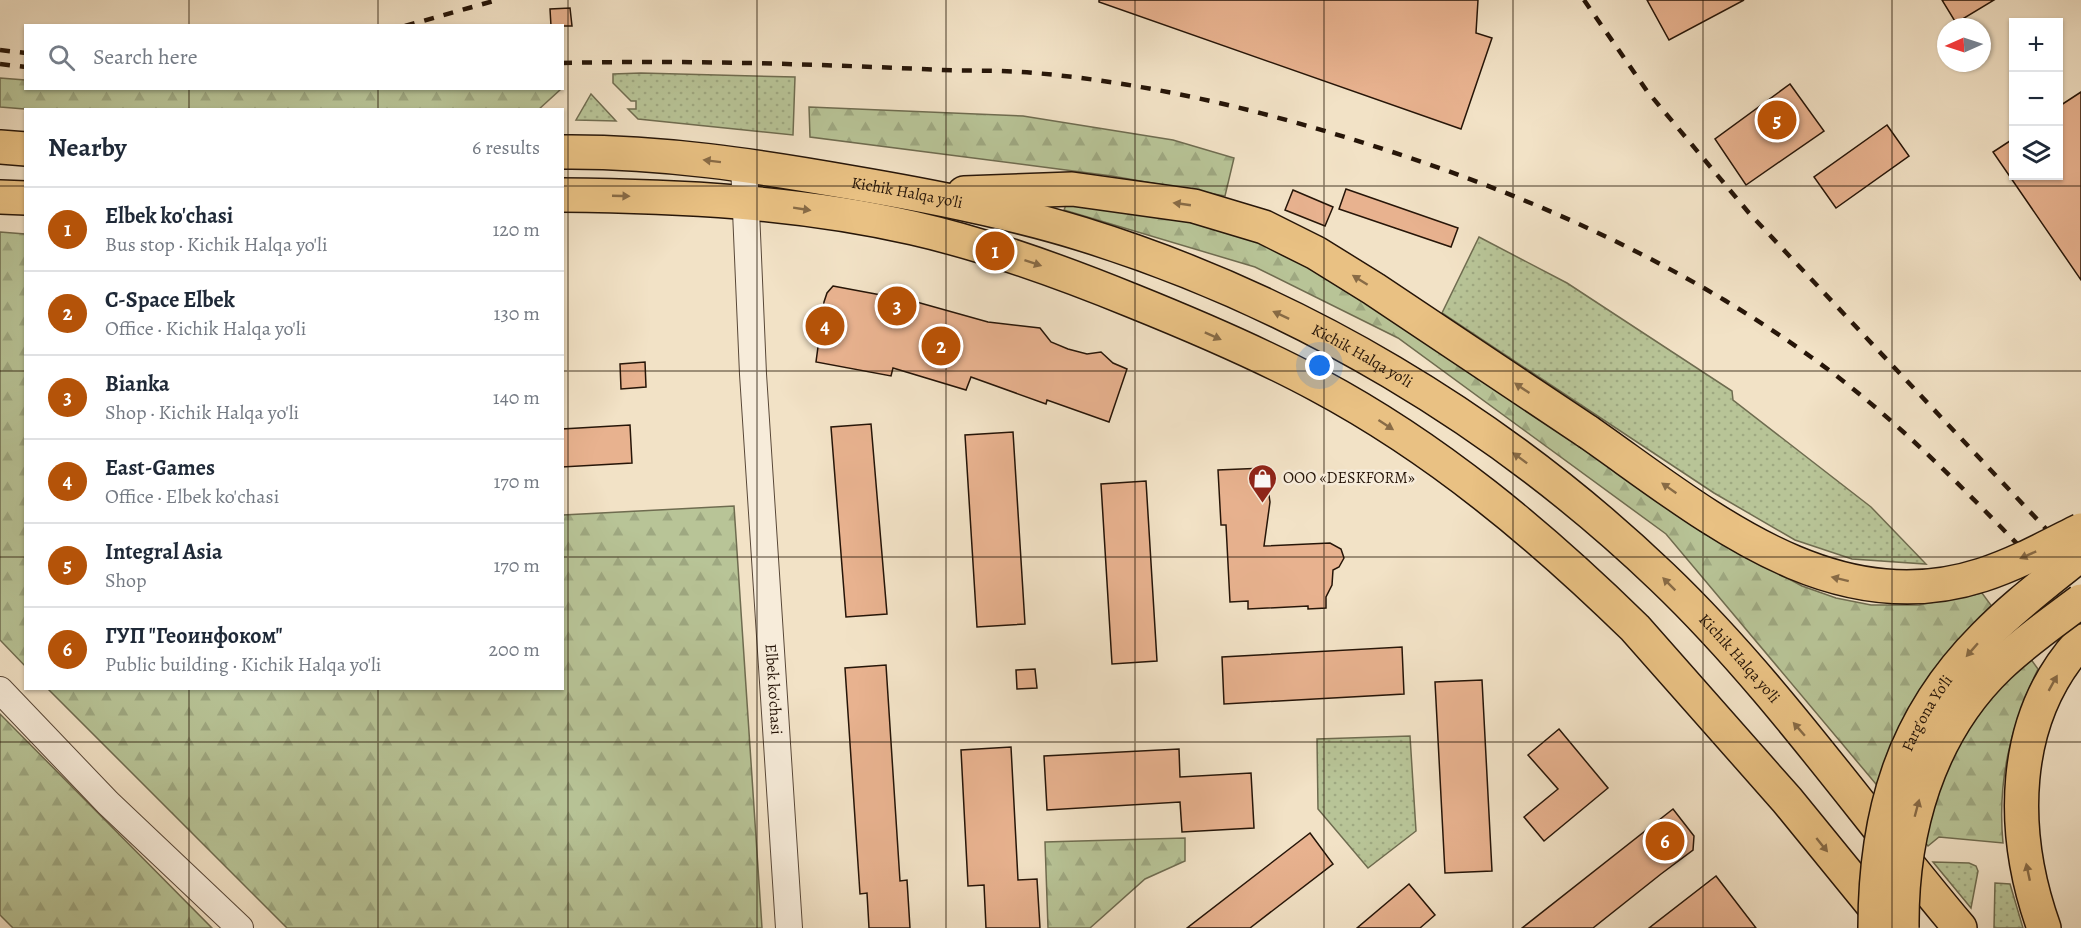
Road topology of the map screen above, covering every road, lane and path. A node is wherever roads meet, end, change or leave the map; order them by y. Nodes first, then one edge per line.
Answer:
1 (0, 147) edge
2 (24, 149) edge
3 (564, 152) edge
4 (744, 164) junction
5 (915, 194) junction
6 (564, 195) edge
7 (0, 196) edge
8 (24, 198) edge
9 (744, 202) junction
10 (2081, 530) edge
11 (2081, 554) edge
12 (2081, 601) edge
13 (2081, 641) edge
14 (0, 690) edge
15 (240, 928) edge
16 (789, 928) edge
17 (1875, 928) edge
18 (1892, 928) edge
19 (1902, 928) edge
20 (1960, 928) edge
21 (2044, 928) edge

1 - 2 main road
4 -> 3 main road, Kichik Halqa yo'li
4 - 5 main road, Kichik Halqa yo'li
4 - 9 street, Elbek ko'chasi
10 -> 5 main road, bridge
20 -> 5 main road, Kichik Halqa yo'li
6 -> 9 main road, Kichik Halqa yo'li
7 - 8 main road
9 - 16 street, Elbek ko'chasi
9 -> 18 main road, Kichik Halqa yo'li
11 -> 17 main road, Farg'ona Yo'li, bridge
19 -> 12 main road, Farg'ona Yo'li, bridge
21 -> 13 main road
14 - 15 street

